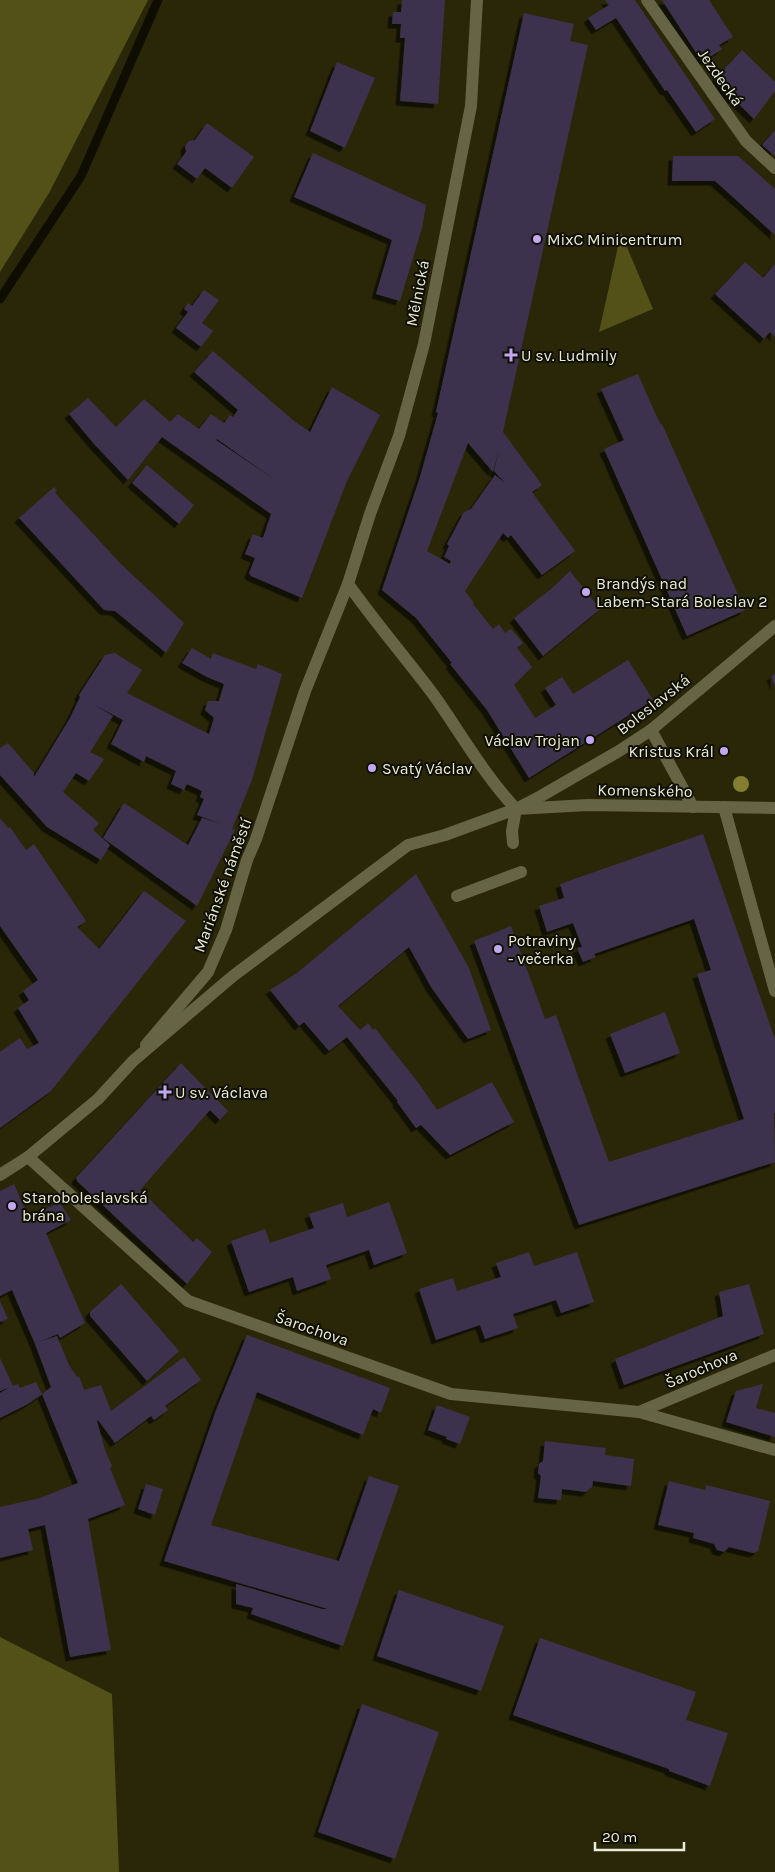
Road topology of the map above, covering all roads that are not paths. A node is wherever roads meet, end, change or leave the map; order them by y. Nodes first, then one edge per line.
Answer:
1 (477, 0) edge
2 (647, 0) edge
3 (775, 168) edge
4 (348, 584) junction
5 (775, 626) edge
6 (651, 730) junction
7 (693, 807) junction
8 (724, 807) junction
9 (775, 808) edge
10 (516, 809) junction
11 (513, 843) dead end
12 (521, 872) dead end
13 (457, 896) dead end
14 (775, 991) edge
15 (133, 1061) junction
16 (28, 1156) junction
17 (0, 1175) edge
18 (775, 1355) edge
19 (639, 1412) junction
20 (775, 1450) edge

1 - 4 street, Mělnická
2 - 3 street, Jezdecká
4 - 10 street
4 - 15 street, Mariánské náměstí
5 - 6 street, Boleslavská
6 - 7 street
6 - 10 street, Boleslavská
7 - 8 street, Komenského
7 - 10 street, Komenského
8 - 9 street, Komenského
8 - 14 street
10 - 11 street
10 - 15 street
12 - 13 street
15 - 16 street
16 - 17 street
16 - 19 street, Šarochova
18 - 19 street, Šarochova
19 - 20 street, Šarochova

